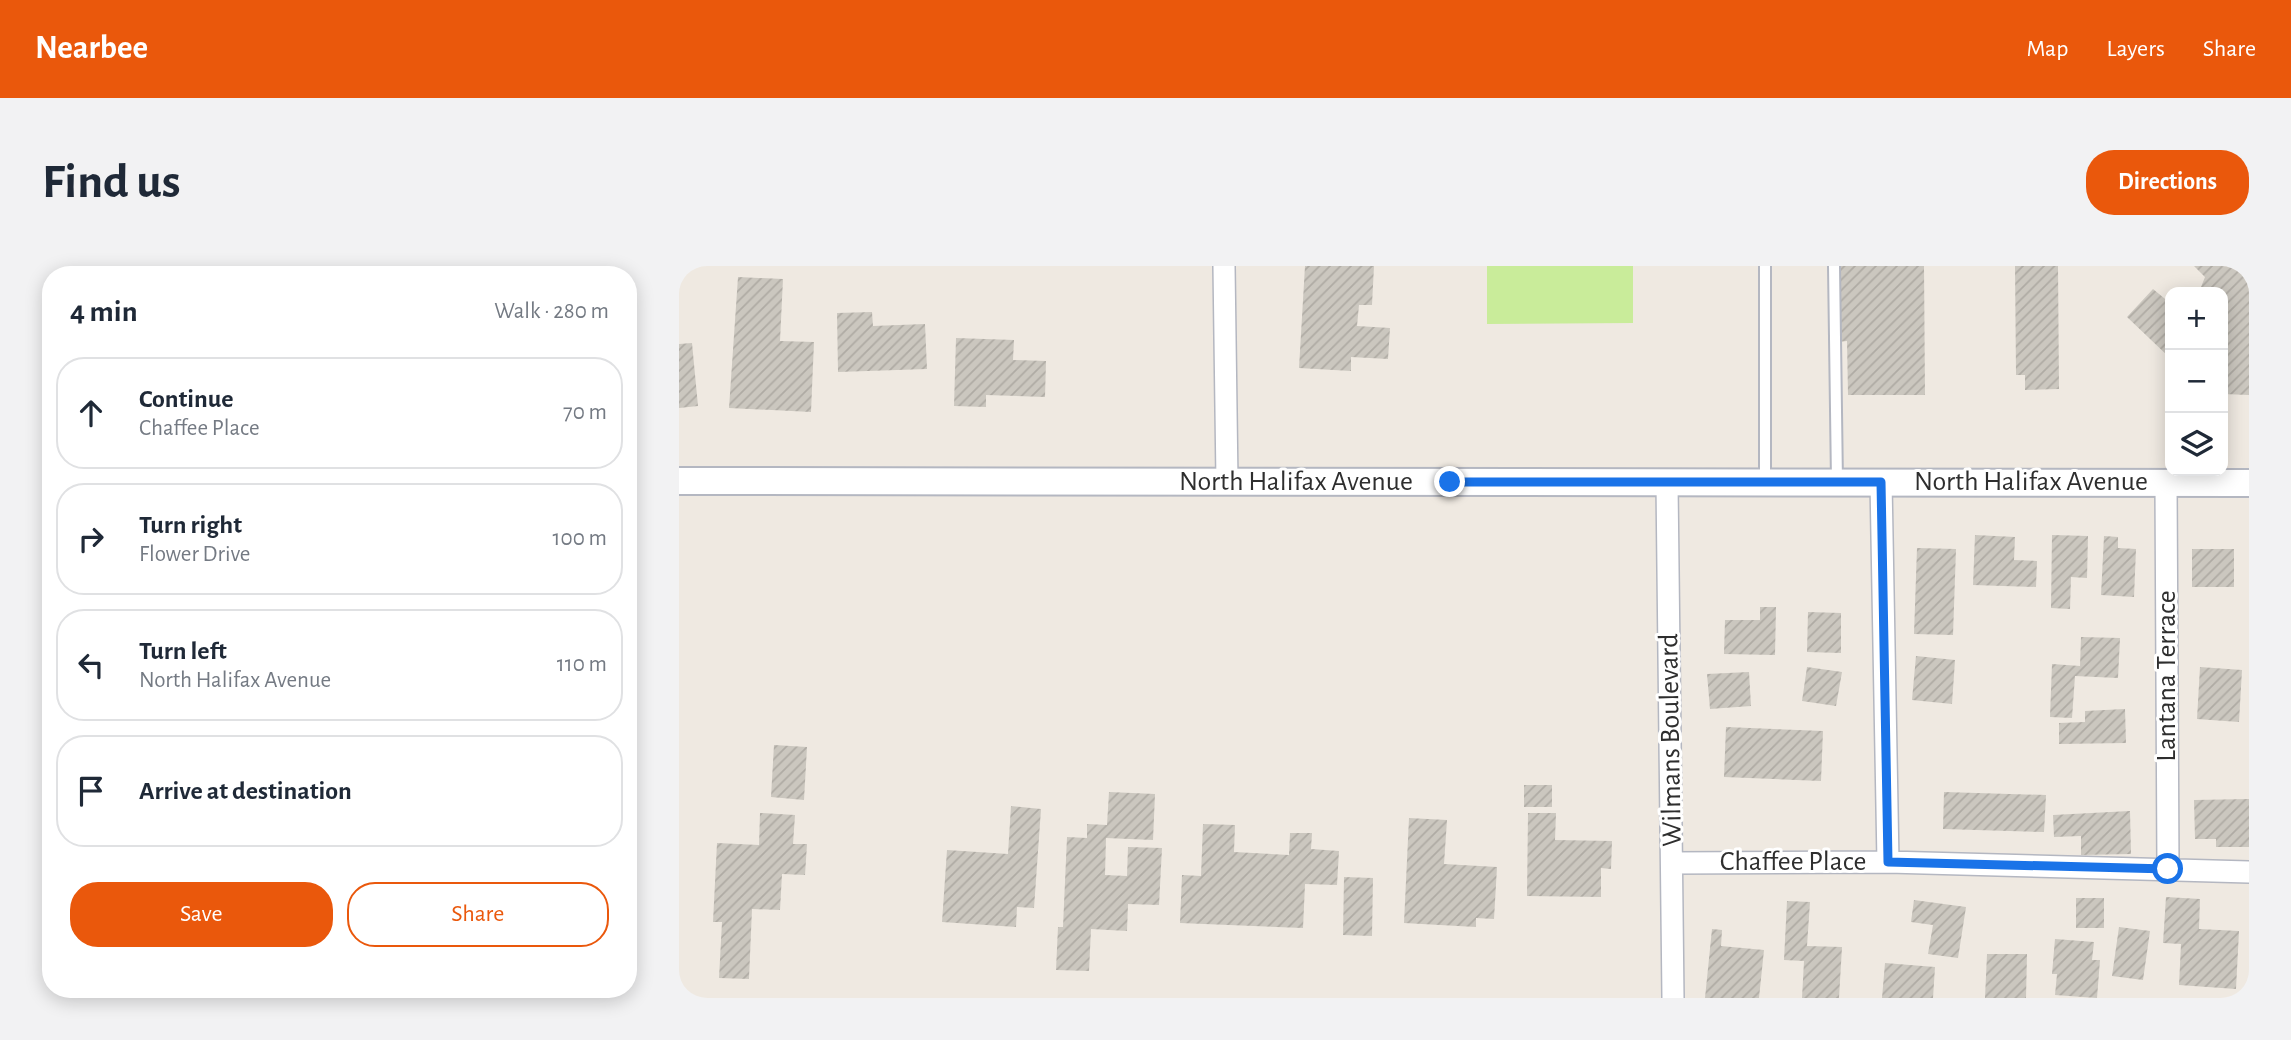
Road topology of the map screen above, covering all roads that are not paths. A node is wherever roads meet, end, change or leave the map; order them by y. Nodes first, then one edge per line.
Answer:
1 (1224, 266) edge
2 (1765, 266) edge
3 (1834, 266) edge
4 (679, 481) edge
5 (1227, 481) junction
6 (1765, 482) junction
7 (1837, 482) junction
8 (1881, 482) junction
9 (1667, 483) junction
10 (2166, 483) junction
11 (2249, 483) edge
12 (1888, 862) junction
13 (1672, 863) junction
14 (2168, 869) junction
15 (2249, 872) edge
16 (1673, 998) edge

1 - 5 street
2 - 6 lane
3 - 7 lane
4 - 5 street, North Halifax Avenue
5 - 9 street, North Halifax Avenue
6 - 7 street, North Halifax Avenue
6 - 9 street, North Halifax Avenue
7 - 8 street, North Halifax Avenue
8 - 10 street, North Halifax Avenue
8 - 12 street
9 - 13 street, Wilmans Boulevard
10 - 11 street, North Halifax Avenue
10 - 14 street, Lantana Terrace
12 - 13 street, Chaffee Place
12 - 14 street, Chaffee Place
13 - 16 street, Wilmans Boulevard
14 - 15 street, Chaffee Place

